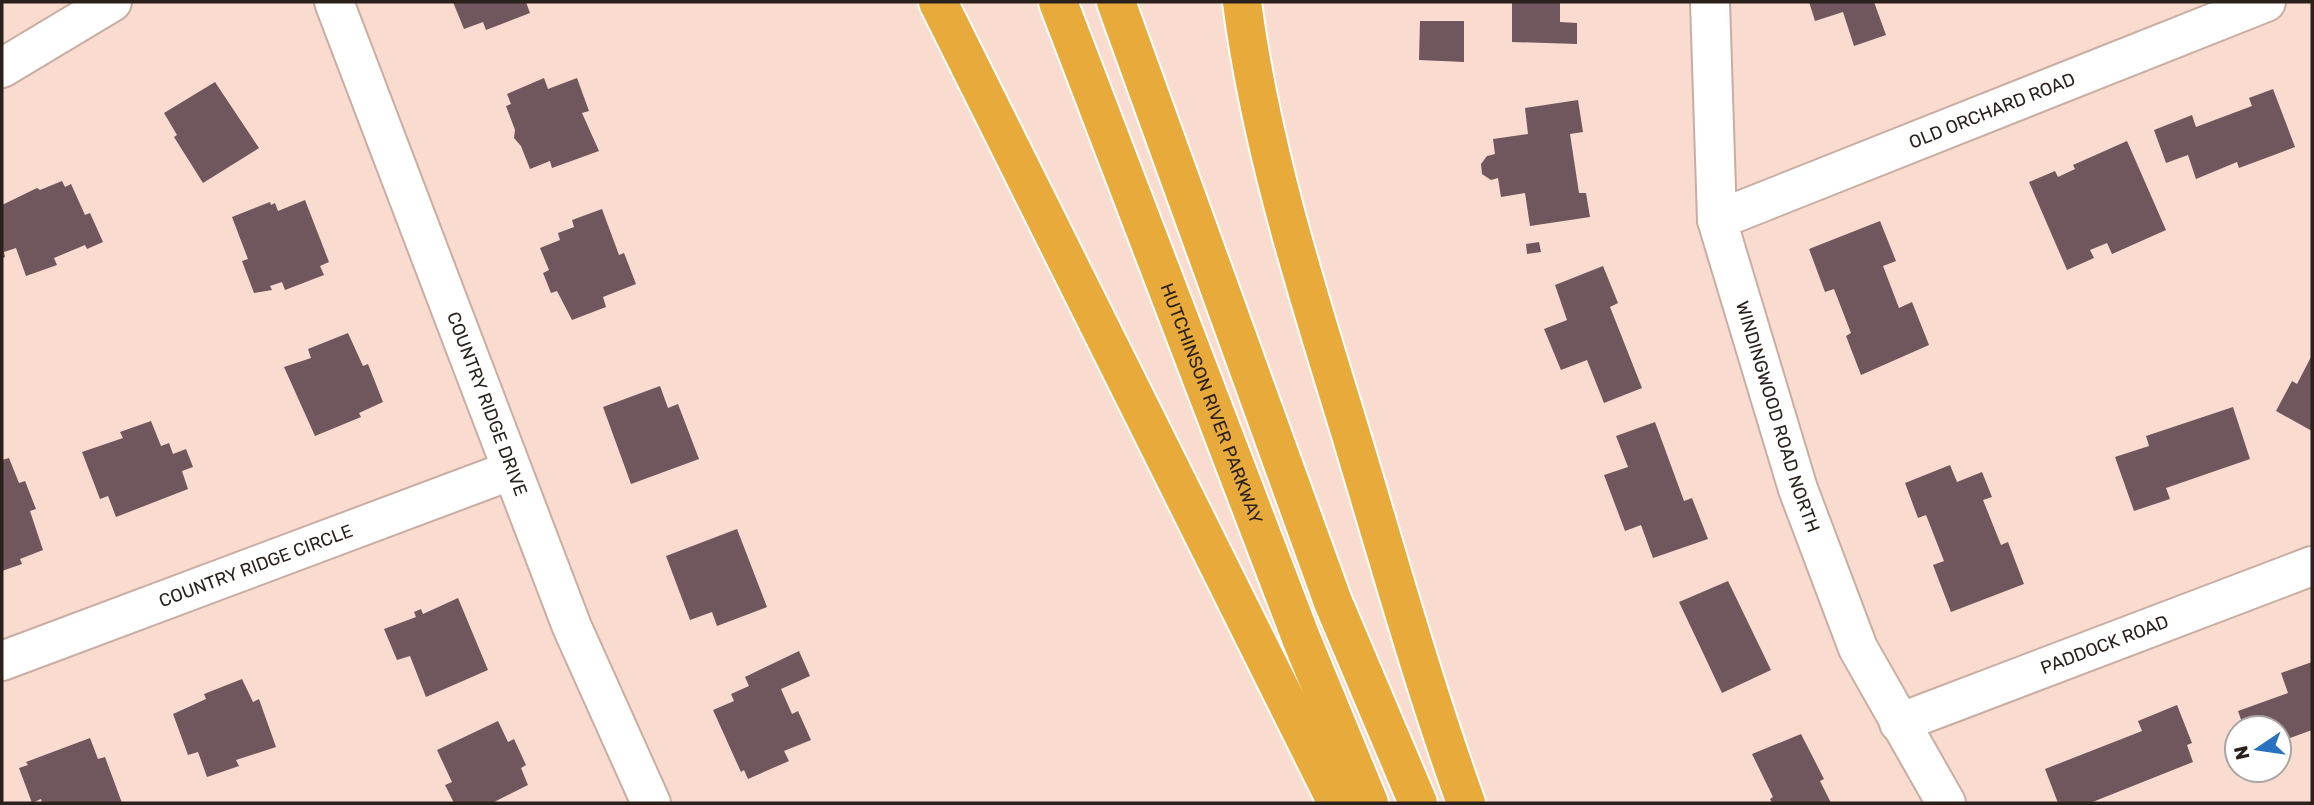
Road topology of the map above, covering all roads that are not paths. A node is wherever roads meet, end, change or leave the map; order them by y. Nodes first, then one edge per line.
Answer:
1 (112, 2) edge
2 (334, 2) edge
3 (938, 2) edge
4 (1058, 2) edge
5 (1116, 2) edge
6 (1242, 2) edge
7 (1710, 2) edge
8 (2266, 2) edge
9 (2, 68) edge
10 (1717, 220) junction
11 (512, 470) junction
12 (2312, 566) edge
13 (2, 661) edge
14 (1899, 723) junction
15 (651, 803) edge
16 (1337, 803) edge
17 (1369, 803) edge
18 (1418, 803) edge
19 (1466, 803) edge
20 (1946, 803) edge

1 - 9 street
2 - 11 street, COUNTRY RIDGE DRIVE
3 - 16 highway
4 - 17 highway, HUTCHINSON RIVER PARKWAY
5 - 18 highway
6 - 19 highway
7 - 10 street, WINDINGWOOD ROAD NORTH
8 - 10 street, OLD ORCHARD ROAD
10 - 14 street, WINDINGWOOD ROAD NORTH
11 - 13 street, COUNTRY RIDGE CIRCLE
11 - 15 street, COUNTRY RIDGE DRIVE
12 - 14 street, PADDOCK ROAD
14 - 20 street, WINDINGWOOD ROAD NORTH

